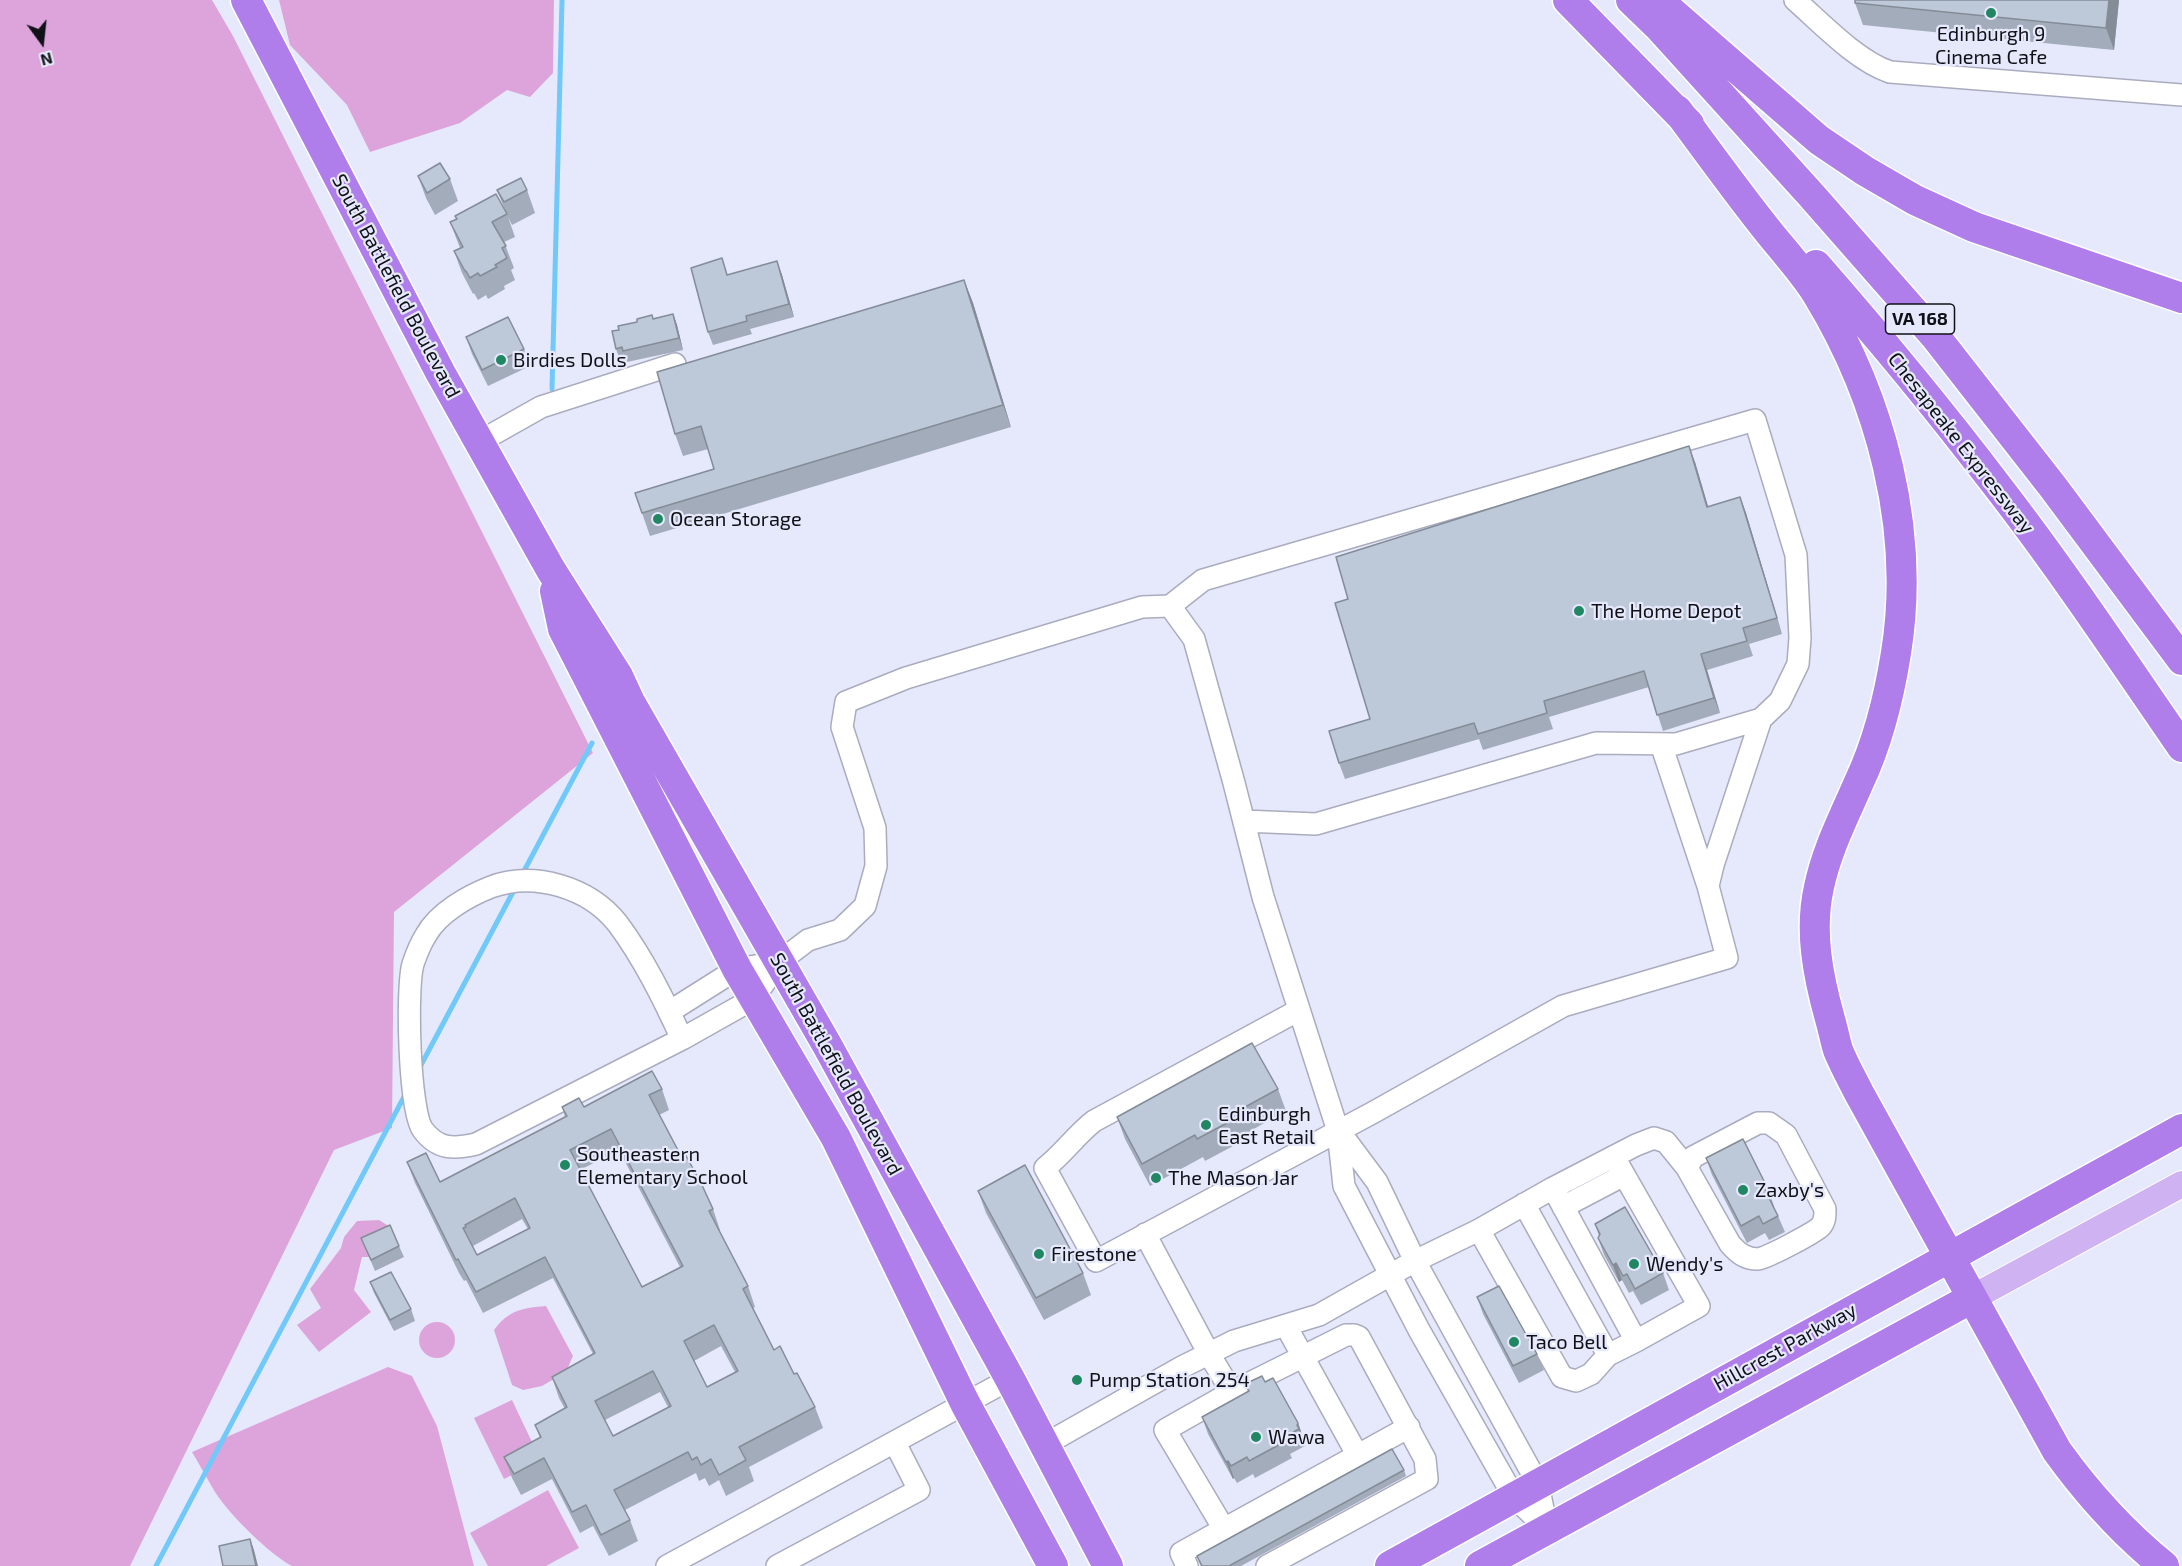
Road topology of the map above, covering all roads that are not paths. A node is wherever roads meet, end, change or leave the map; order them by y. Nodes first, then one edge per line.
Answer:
1 (246, 0) edge
2 (1568, 0) edge
3 (1631, 0) edge
4 (1658, 0) edge
5 (1795, 0) edge
6 (2182, 95) edge
7 (1677, 110) junction
8 (2182, 298) edge
9 (675, 364) edge
10 (479, 442) junction
11 (551, 570) junction
12 (1170, 606) junction
13 (2182, 660) edge
14 (1761, 719) junction
15 (1660, 744) junction
16 (2182, 747) edge
17 (1244, 821) junction
18 (1708, 886) junction
19 (779, 962) junction
20 (737, 969) junction
21 (753, 999) junction
22 (1299, 1010) junction
23 (669, 1012) junction
24 (682, 1039) junction
25 (2182, 1130) edge
26 (1338, 1131) junction
27 (1614, 1157) junction
28 (1687, 1168) junction
29 (1624, 1175) junction
30 (2182, 1184) edge
31 (1558, 1198) junction
32 (1524, 1204) junction
33 (1479, 1230) junction
34 (1145, 1234) junction
35 (1951, 1256) junction
36 (1415, 1261) junction
37 (1389, 1276) junction
38 (1972, 1298) junction
39 (1286, 1326) junction
40 (1636, 1341) junction
41 (1209, 1354) junction
42 (1608, 1355) junction
43 (1303, 1356) junction
44 (1010, 1379) junction
45 (1232, 1392) junction
46 (965, 1403) junction
47 (1409, 1427) junction
48 (895, 1443) junction
49 (1044, 1445) junction
50 (1358, 1456) junction
51 (1526, 1490) junction
52 (1224, 1529) junction
53 (1547, 1529) junction
54 (667, 1566) edge
55 (777, 1566) edge
56 (1053, 1566) edge
57 (1108, 1566) edge
58 (1187, 1566) edge
59 (1267, 1566) edge
60 (1389, 1566) edge
61 (1480, 1566) edge
62 (2164, 1566) edge

1 - 10 highway, South Battlefield Boulevard
2 - 7 highway, Chesapeake Expressway / VA 168
3 - 13 highway, VA 168
4 - 8 highway
5 - 6 street
7 - 16 highway, Chesapeake Expressway / VA 168
7 - 35 highway
9 - 10 street
10 - 11 highway, South Battlefield Boulevard
11 - 19 highway, South Battlefield Boulevard
11 - 20 highway, South Battlefield Boulevard
12 - 14 street
12 - 17 street
12 - 19 street
14 - 15 street
14 - 18 street
15 - 17 street
15 - 18 street
17 - 22 street
18 - 26 street
19 - 20 street
19 - 21 street
19 - 44 highway, South Battlefield Boulevard
20 - 21 highway, South Battlefield Boulevard
20 - 23 street
21 - 24 street
21 - 46 highway, South Battlefield Boulevard
22 - 26 street
22 - 34 street
23 - 24 street
23 - 24 street
25 - 35 highway, Hillcrest Parkway
26 - 34 street
26 - 36 street
26 - 37 street
27 - 28 street
27 - 29 street
27 - 31 street
28 - 28 street
29 - 31 street
29 - 40 street
30 - 38 main road
31 - 32 street
31 - 40 street
32 - 33 street
32 - 42 street
33 - 36 street
33 - 42 street
34 - 41 street
35 - 38 highway
35 - 51 highway, Hillcrest Parkway
36 - 37 street
36 - 51 street
37 - 39 street
37 - 51 street
38 - 53 highway
38 - 62 highway
39 - 41 street
39 - 43 street
40 - 42 street
41 - 45 street
41 - 49 street
43 - 45 street
43 - 47 street
43 - 50 street
44 - 46 street
44 - 49 highway, South Battlefield Boulevard
45 - 52 street
46 - 48 street
46 - 56 highway, South Battlefield Boulevard
47 - 50 street
47 - 59 street
48 - 54 street
48 - 55 street
49 - 57 highway, South Battlefield Boulevard
50 - 52 street
51 - 53 street
51 - 60 highway, Hillcrest Parkway
52 - 58 street
53 - 61 highway

